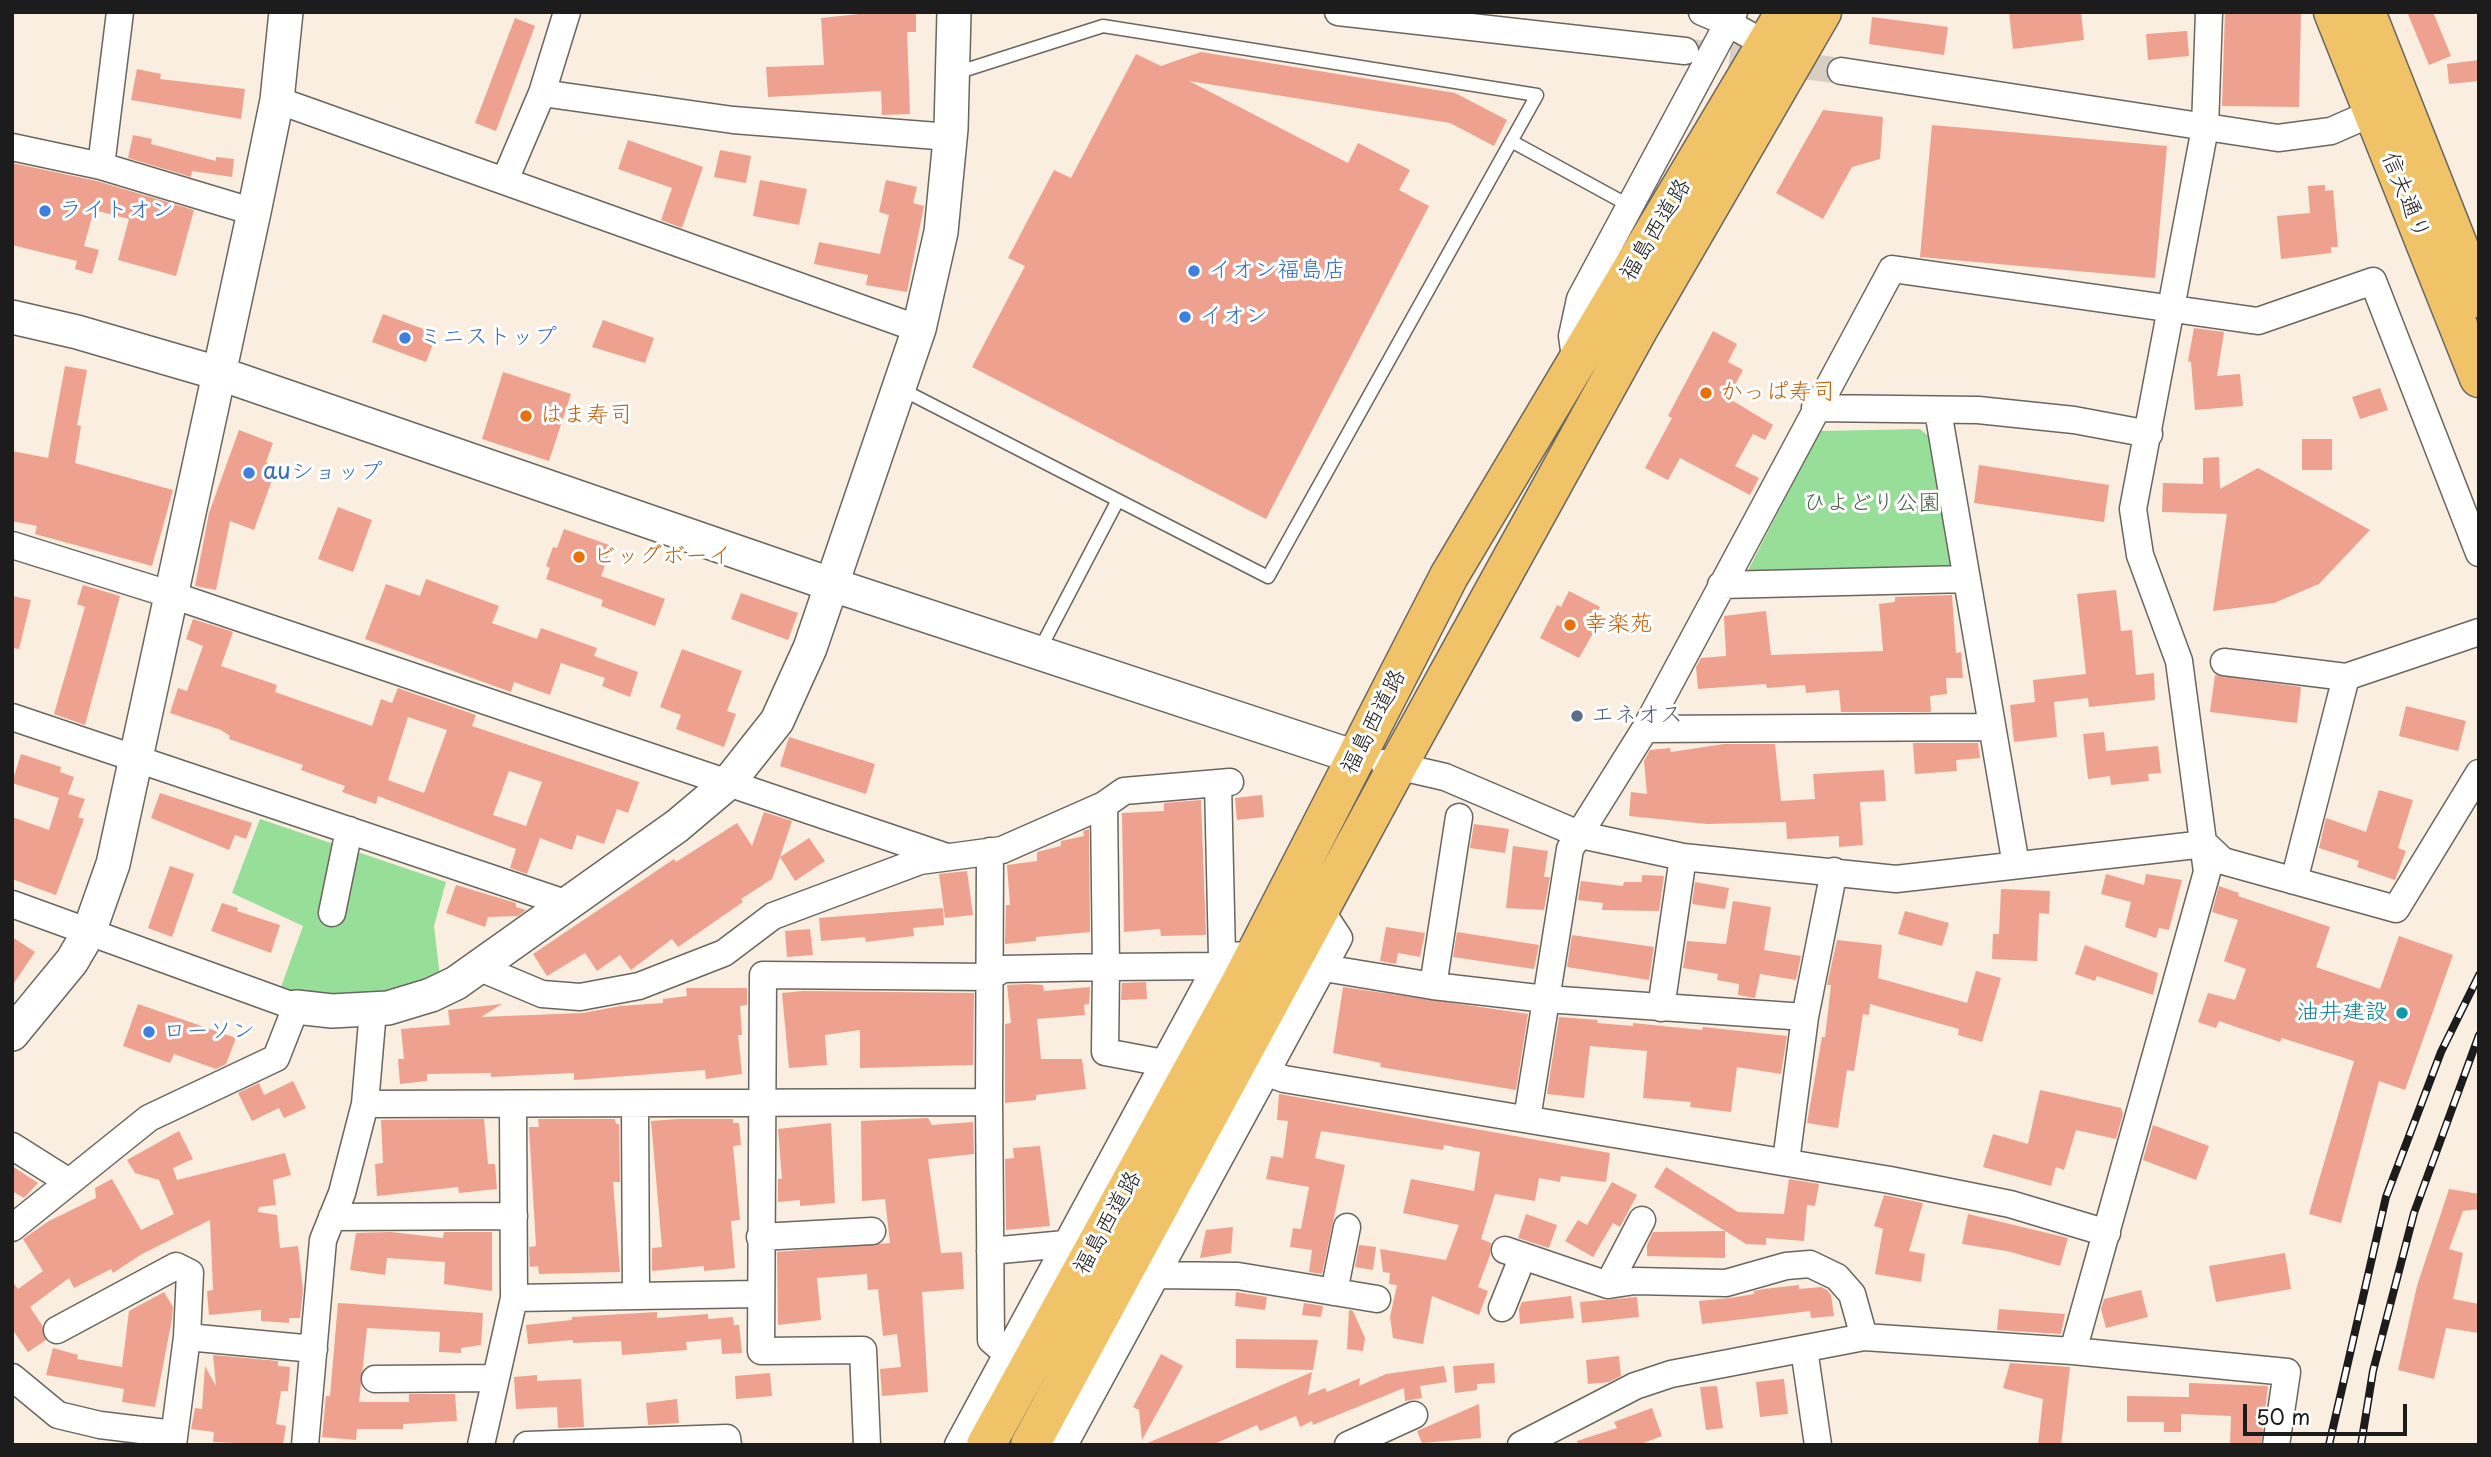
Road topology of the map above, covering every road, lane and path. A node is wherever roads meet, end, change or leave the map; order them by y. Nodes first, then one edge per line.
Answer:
1 (120, 12) edge
2 (286, 12) edge
3 (567, 12) edge
4 (954, 12) edge
5 (1338, 12) edge
6 (1702, 12) edge
7 (1822, 12) edge
8 (2209, 12) edge
9 (2333, 12) edge
10 (2366, 12) edge
11 (1731, 17) edge
12 (1776, 28) edge
13 (1685, 51) tunnel mouth
14 (1841, 72) tunnel mouth
15 (952, 74) junction
16 (542, 93) junction
17 (277, 100) junction
18 (2387, 107) junction
19 (2205, 128) junction
20 (950, 137) junction
21 (1511, 141) junction
22 (12, 147) edge
23 (101, 166) junction
24 (505, 180) junction
25 (1630, 206) junction
26 (254, 212) junction
27 (2479, 298) edge
28 (2172, 310) junction
29 (12, 317) edge
30 (919, 329) junction
31 (1576, 364) junction
32 (221, 374) junction
33 (2479, 379) edge
34 (899, 388) junction
35 (1815, 408) junction
36 (1937, 411) junction
37 (2149, 433) junction
38 (1118, 500) junction
39 (12, 545) edge
40 (2479, 553) edge
41 (1967, 579) junction
42 (831, 584) junction
43 (1721, 585) junction
44 (172, 595) junction
45 (2479, 632) edge
46 (1038, 652) junction
47 (2224, 662) dead end
48 (2346, 677) junction
49 (12, 717) edge
50 (1990, 727) junction
51 (1645, 729) junction
52 (1355, 757) junction
53 (137, 759) junction
54 (1398, 765) junction
55 (2479, 773) edge
56 (728, 783) junction
57 (1104, 805) junction
58 (1459, 817) dead end
59 (349, 830) junction
60 (1581, 835) junction
61 (2205, 845) junction
62 (990, 851) junction
63 (944, 856) junction
64 (1683, 857) junction
65 (2017, 865) junction
66 (1834, 871) junction
67 (2294, 881) junction
68 (565, 903) junction
69 (12, 904) edge
70 (1320, 909) junction
71 (332, 913) dead end
72 (89, 932) junction
73 (748, 937) junction
74 (1232, 959) junction
75 (1106, 967) junction
76 (480, 968) junction
77 (1324, 968) junction
78 (763, 975) junction
79 (990, 977) junction
80 (1433, 986) junction
81 (1546, 999) junction
82 (296, 1007) junction
83 (1661, 1007) junction
84 (373, 1010) junction
85 (1805, 1017) junction
86 (12, 1034) edge
87 (1164, 1063) junction
88 (1268, 1073) junction
89 (989, 1102) junction
90 (365, 1104) junction
91 (762, 1104) junction
92 (513, 1105) junction
93 (635, 1105) junction
94 (1527, 1119) junction
95 (12, 1146) edge
96 (1786, 1161) junction
97 (69, 1182) junction
98 (514, 1216) junction
99 (332, 1217) junction
100 (1642, 1220) dead end
101 (1346, 1227) dead end
102 (12, 1228) edge
103 (872, 1231) dead end
104 (2107, 1233) junction
105 (760, 1237) junction
106 (1065, 1244) junction
107 (990, 1251) junction
108 (1156, 1275) junction
109 (1608, 1285) junction
110 (1334, 1292) junction
111 (759, 1294) junction
112 (636, 1295) junction
113 (514, 1298) junction
114 (1377, 1299) dead end
115 (1502, 1308) dead end
116 (57, 1330) dead end
117 (187, 1337) junction
118 (1864, 1337) junction
119 (314, 1349) junction
120 (1804, 1349) junction
121 (2073, 1350) junction
122 (1006, 1353) junction
123 (12, 1377) edge
124 (496, 1378) junction
125 (375, 1379) dead end
126 (1402, 1429) edge
127 (174, 1439) edge
128 (1530, 1443) edge
129 (305, 1445) edge
130 (481, 1445) edge
131 (527, 1445) edge
132 (728, 1445) edge
133 (867, 1445) edge
134 (958, 1445) edge
135 (986, 1445) edge
136 (1030, 1445) edge
137 (1064, 1445) edge
138 (1348, 1445) edge
139 (1818, 1445) edge
140 (2276, 1445) edge

1 - 23 street
2 - 17 street
3 - 16 street
4 - 15 street
5 - 13 street
6 - 11 street
7 - 54 highway, 福島西道路
8 - 19 street
9 - 18 highway, 信夫通り
10 - 18 highway, 信夫通り
11 - 12 street
11 - 25 street
12 - 31 highway, 福島西道路
14 - 19 street
15 - 20 street
15 - 21 lane
16 - 20 street
16 - 24 street
17 - 24 street
17 - 26 street
18 - 19 street
18 - 27 highway, 信夫通り
18 - 33 highway, 信夫通り
19 - 28 street
20 - 30 street
21 - 25 lane
21 - 38 lane
22 - 23 street
23 - 26 street
24 - 30 street
25 - 31 street
26 - 32 street
28 - 35 street
28 - 37 street
28 - 40 street
29 - 32 street
30 - 34 street
31 - 52 highway, 福島西道路
32 - 42 street
32 - 44 street
34 - 38 lane
34 - 42 street
35 - 36 street
35 - 43 street
36 - 37 street
36 - 41 street
37 - 61 street
38 - 46 lane
39 - 44 street
41 - 43 street
41 - 50 street
42 - 46 street
42 - 56 street
43 - 51 street
44 - 53 street
44 - 56 street
45 - 48 street
46 - 52 street
47 - 48 street
48 - 67 street
49 - 53 street
50 - 51 street
50 - 65 street
51 - 60 street
52 - 54 street
52 - 74 highway, 福島西道路
53 - 59 street
53 - 72 street
54 - 60 street
54 - 70 highway, 福島西道路
55 - 67 street
56 - 63 street
56 - 68 street
57 - 62 street
57 - 74 street
57 - 75 street
58 - 80 street
59 - 68 street
59 - 71 street
60 - 64 street
60 - 81 street
61 - 65 street
61 - 67 street
61 - 104 street
62 - 63 street
62 - 79 street
63 - 73 street
64 - 66 street
64 - 83 street
65 - 66 street
66 - 85 street
68 - 76 street
69 - 72 street
70 - 77 street
70 - 136 highway, 福島西道路
72 - 82 street
72 - 86 street
73 - 76 street
73 - 78 street
74 - 75 street
74 - 87 street
74 - 135 highway, 福島西道路
75 - 79 street
75 - 87 street
76 - 84 street
77 - 80 street
77 - 88 street
78 - 79 street
78 - 91 street
79 - 89 street
80 - 81 street
81 - 83 street
81 - 94 street
82 - 84 street
82 - 97 street
83 - 85 street
84 - 90 street
85 - 96 street
87 - 106 street
88 - 94 street
88 - 108 street
89 - 91 street
89 - 107 street
90 - 92 street
90 - 99 street
91 - 93 street
91 - 105 street
92 - 93 street
92 - 98 street
93 - 112 street
94 - 96 street
95 - 97 street
96 - 104 street
97 - 102 street
98 - 99 street
98 - 113 street
99 - 119 street
100 - 109 street
101 - 110 street
103 - 105 street
104 - 121 street
105 - 111 street
106 - 107 street
106 - 122 street
107 - 122 street
108 - 110 street
108 - 137 street
109 - 115 street
109 - 118 street
110 - 114 street
111 - 112 street
111 - 133 street
112 - 113 street
113 - 124 street
116 - 117 street
117 - 119 street
117 - 127 street
118 - 120 street
118 - 121 street
119 - 129 street
120 - 128 street
120 - 139 street
121 - 140 street
122 - 134 street
123 - 127 street
124 - 125 street
124 - 130 street
126 - 138 street
131 - 132 street

